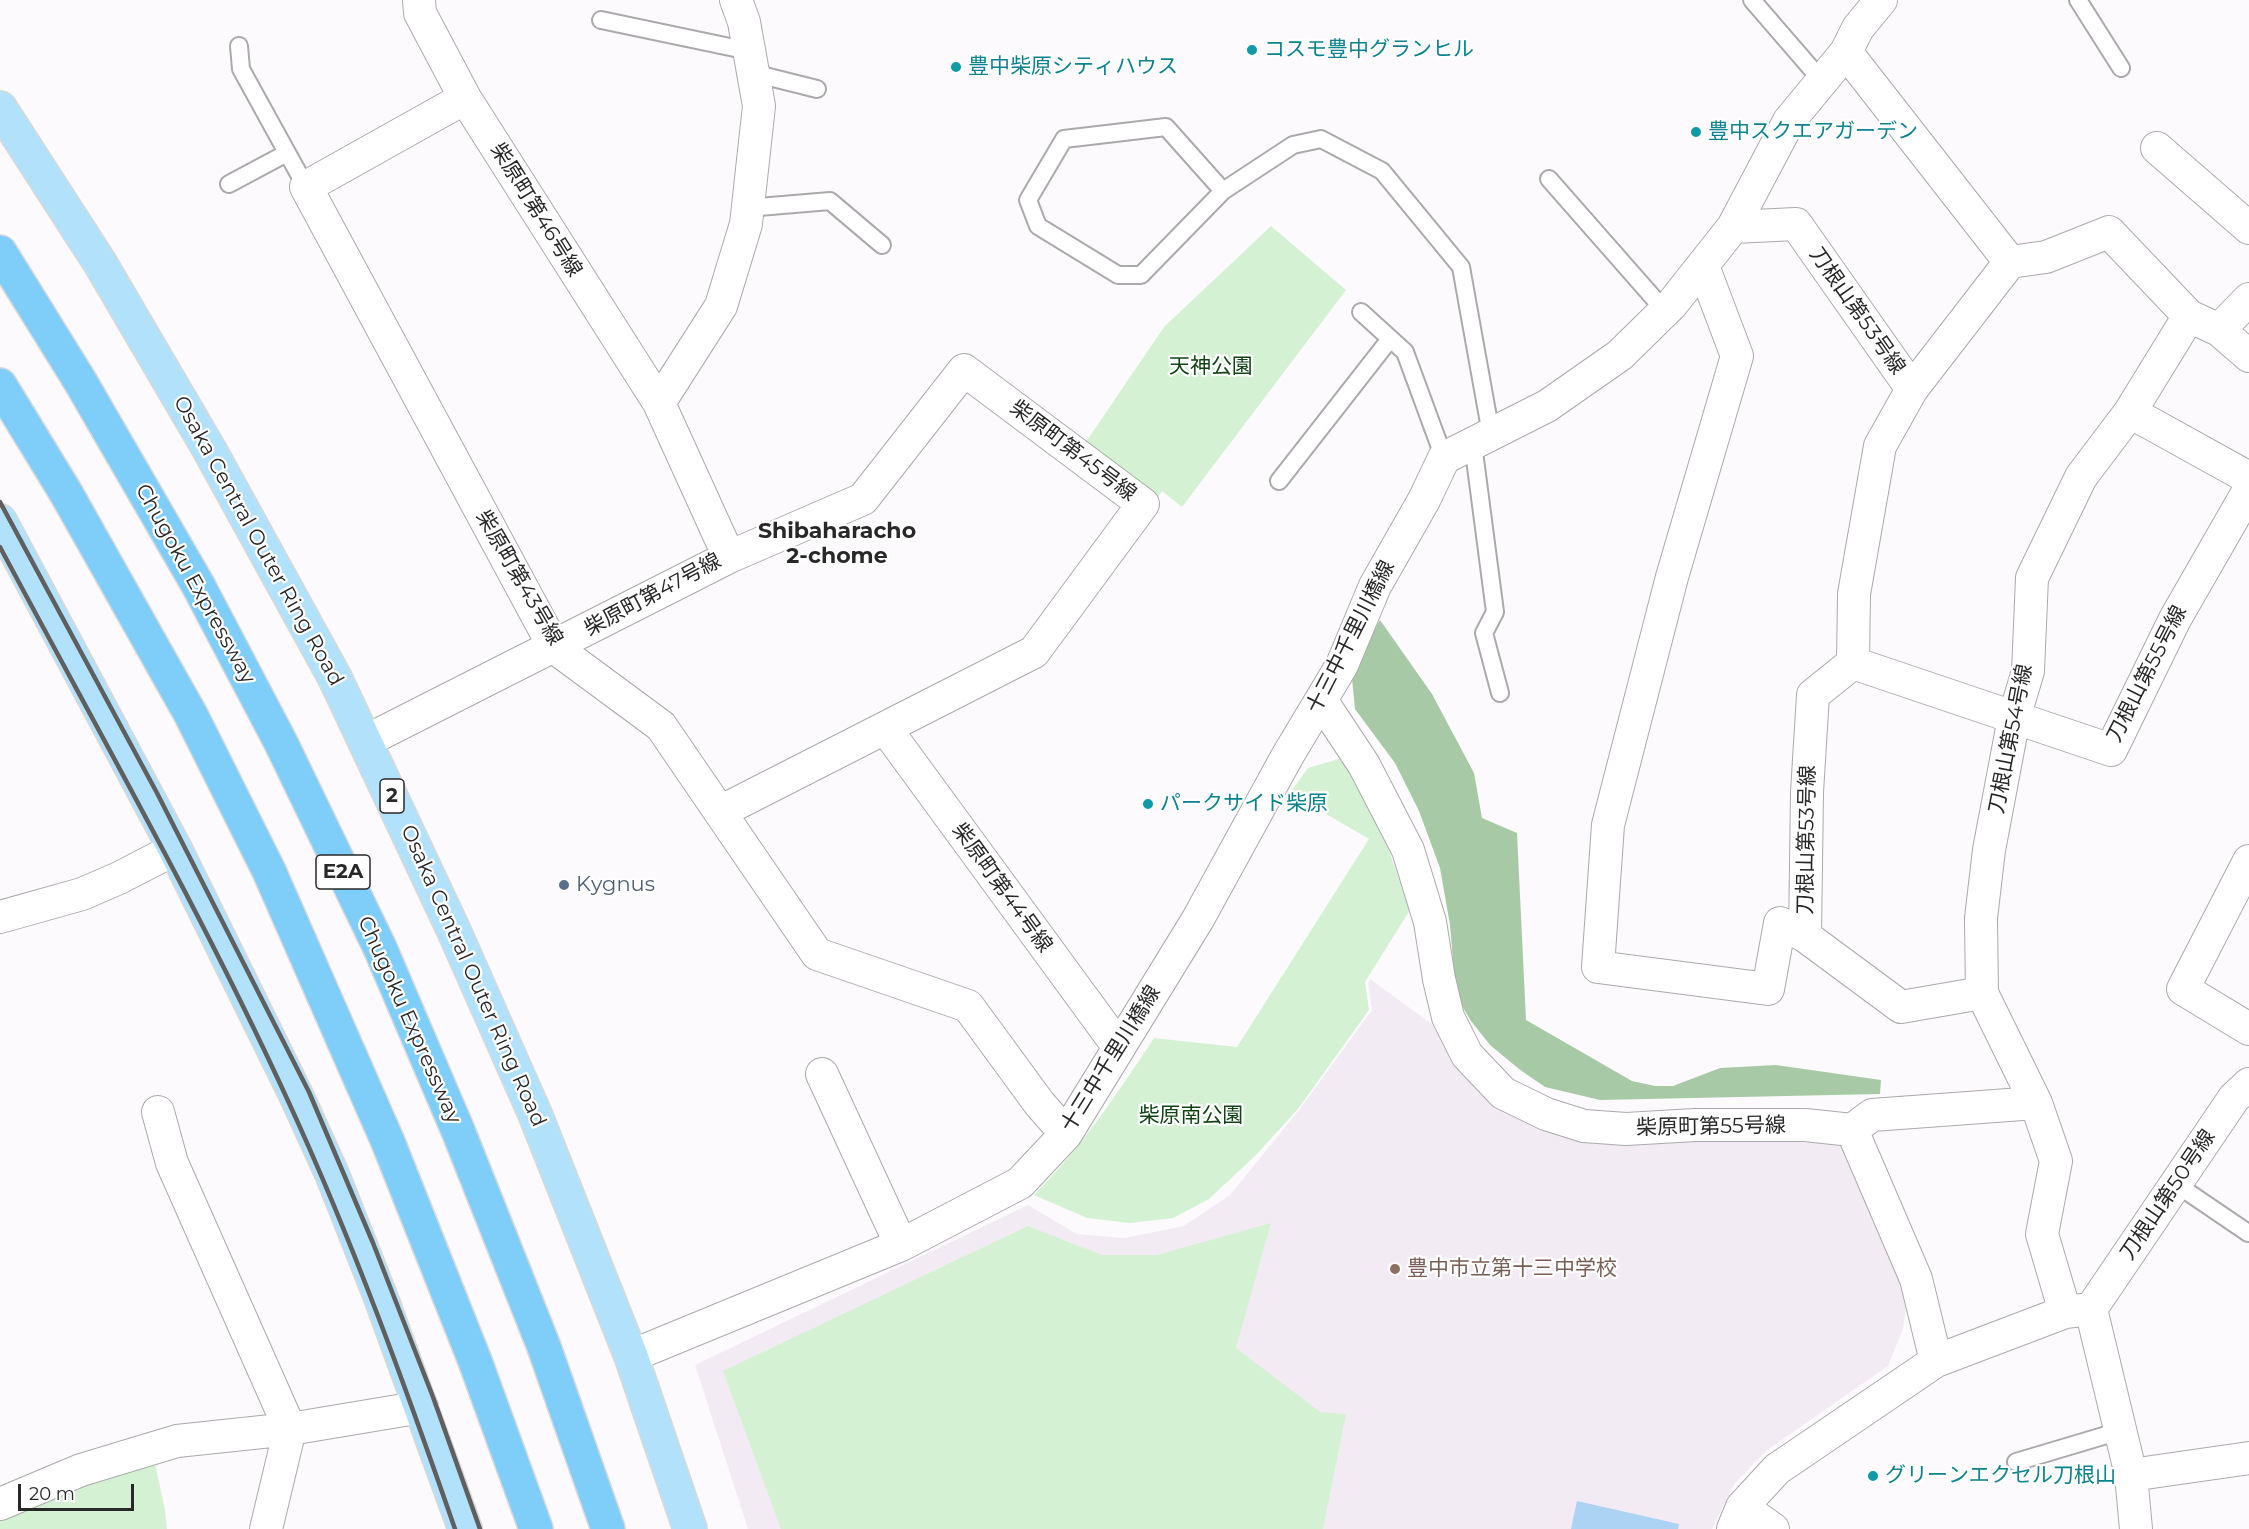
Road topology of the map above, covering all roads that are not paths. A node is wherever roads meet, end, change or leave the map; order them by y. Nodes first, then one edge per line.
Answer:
1 (736, 0) edge
2 (1752, 0) edge
3 (1881, 0) edge
4 (2078, 0) edge
5 (419, 6) edge
6 (601, 20) dead end
7 (239, 46) dead end
8 (1846, 52) junction
9 (751, 62) junction
10 (2121, 68) dead end
11 (1822, 81) junction
12 (817, 89) dead end
13 (465, 98) junction
14 (0, 108) edge
15 (2157, 148) dead end
16 (287, 153) junction
17 (1549, 179) dead end
18 (229, 184) dead end
19 (306, 187) junction
20 (1223, 191) junction
21 (747, 208) junction
22 (1733, 226) junction
23 (2249, 228) edge
24 (882, 245) dead end
25 (0, 252) edge
26 (2010, 262) junction
27 (1703, 266) junction
28 (2249, 299) edge
29 (1665, 311) junction
30 (1360, 312) dead end
31 (2188, 316) junction
32 (2219, 330) junction
33 (1390, 339) junction
34 (2249, 356) edge
35 (0, 385) edge
36 (1912, 389) junction
37 (658, 403) junction
38 (2130, 412) junction
39 (1482, 439) junction
40 (1444, 458) junction
41 (2249, 478) edge
42 (1279, 481) dead end
43 (2249, 490) edge
44 (0, 521) edge
45 (729, 557) junction
46 (554, 647) junction
47 (1853, 663) junction
48 (1500, 693) dead end
49 (1321, 700) junction
50 (2014, 718) junction
51 (886, 729) junction
52 (366, 741) junction
53 (720, 812) junction
54 (175, 849) junction
55 (2249, 861) edge
56 (0, 917) edge
57 (1805, 936) junction
58 (1982, 993) junction
59 (2249, 1029) edge
60 (1118, 1046) junction
61 (822, 1074) dead end
62 (2249, 1084) edge
63 (2036, 1103) junction
64 (158, 1112) dead end
65 (1852, 1130) junction
66 (1066, 1134) junction
67 (2176, 1184) junction
68 (2248, 1233) edge
69 (901, 1245) junction
70 (2078, 1311) junction
71 (631, 1356) junction
72 (1936, 1361) junction
73 (422, 1407) junction
74 (290, 1429) junction
75 (2120, 1431) junction
76 (2249, 1458) edge
77 (2016, 1462) dead end
78 (2131, 1475) junction
79 (0, 1504) edge
80 (1737, 1518) edge
81 (266, 1529) edge
82 (465, 1529) edge
83 (536, 1529) edge
84 (608, 1529) edge
85 (690, 1529) edge
86 (1773, 1529) edge
87 (2136, 1529) edge

1 - 9 street
2 - 11 lane
3 - 8 street
4 - 10 lane
5 - 13 street, 柴原町第46号線
6 - 9 lane
7 - 16 lane
8 - 11 street
8 - 26 street
9 - 12 lane
9 - 21 street
11 - 22 street
13 - 19 street
13 - 37 street, 柴原町第46号線
14 - 52 main road, Osaka Central Outer Ring Road / 2
15 - 23 street
16 - 18 lane
16 - 19 lane
17 - 29 lane
19 - 46 street, 柴原町第43号線
20 - 20 lane
20 - 39 lane
21 - 24 lane
21 - 37 street
22 - 27 street
22 - 36 street, 刀根山第53号線
25 - 84 highway, Chugoku Expressway / E2A
26 - 31 street
26 - 36 street
27 - 29 street
27 - 57 street
28 - 32 street
29 - 39 street
30 - 33 lane
31 - 32 street
31 - 38 street, 刀根山第54号線
32 - 34 street
33 - 40 lane
33 - 42 lane
35 - 83 highway
36 - 47 street, 刀根山第53号線
37 - 45 street, 柴原町第47号線
38 - 41 street
38 - 50 street, 刀根山第54号線
39 - 40 street
39 - 48 lane
40 - 49 street, 十三中千里川橋線
43 - 50 street, 刀根山第55号線
44 - 54 main road
45 - 46 street, 柴原町第47号線
45 - 51 street, 柴原町第45号線
46 - 52 street, 柴原町第47号線
46 - 53 street, 柴原町第43号線
47 - 50 street, 刀根山第55号線
47 - 57 street, 刀根山第53号線
49 - 60 street, 十三中千里川橋線
49 - 65 street, 柴原町第55号線
50 - 58 street, 刀根山第54号線
51 - 53 street, 柴原町第45号線
51 - 60 street, 柴原町第44号線
52 - 71 main road, Osaka Central Outer Ring Road / 2
53 - 66 street, 柴原町第43号線
54 - 56 street
54 - 73 main road
55 - 59 street
57 - 58 street, 刀根山第53号線
58 - 63 street
60 - 66 street, 十三中千里川橋線
61 - 69 street
62 - 67 street, 刀根山第50号線
63 - 65 street
63 - 70 street
64 - 74 street
65 - 72 street
66 - 69 street, 十三中千里川橋線
67 - 68 lane
67 - 70 street, 刀根山第50号線
69 - 71 street, 十三中千里川橋線
70 - 72 street
70 - 75 street
71 - 85 main road, Osaka Central Outer Ring Road / 2
72 - 80 street
73 - 74 street
73 - 82 main road
74 - 79 street
74 - 81 street
75 - 77 lane
75 - 78 street
76 - 78 street
78 - 87 street
80 - 86 street

